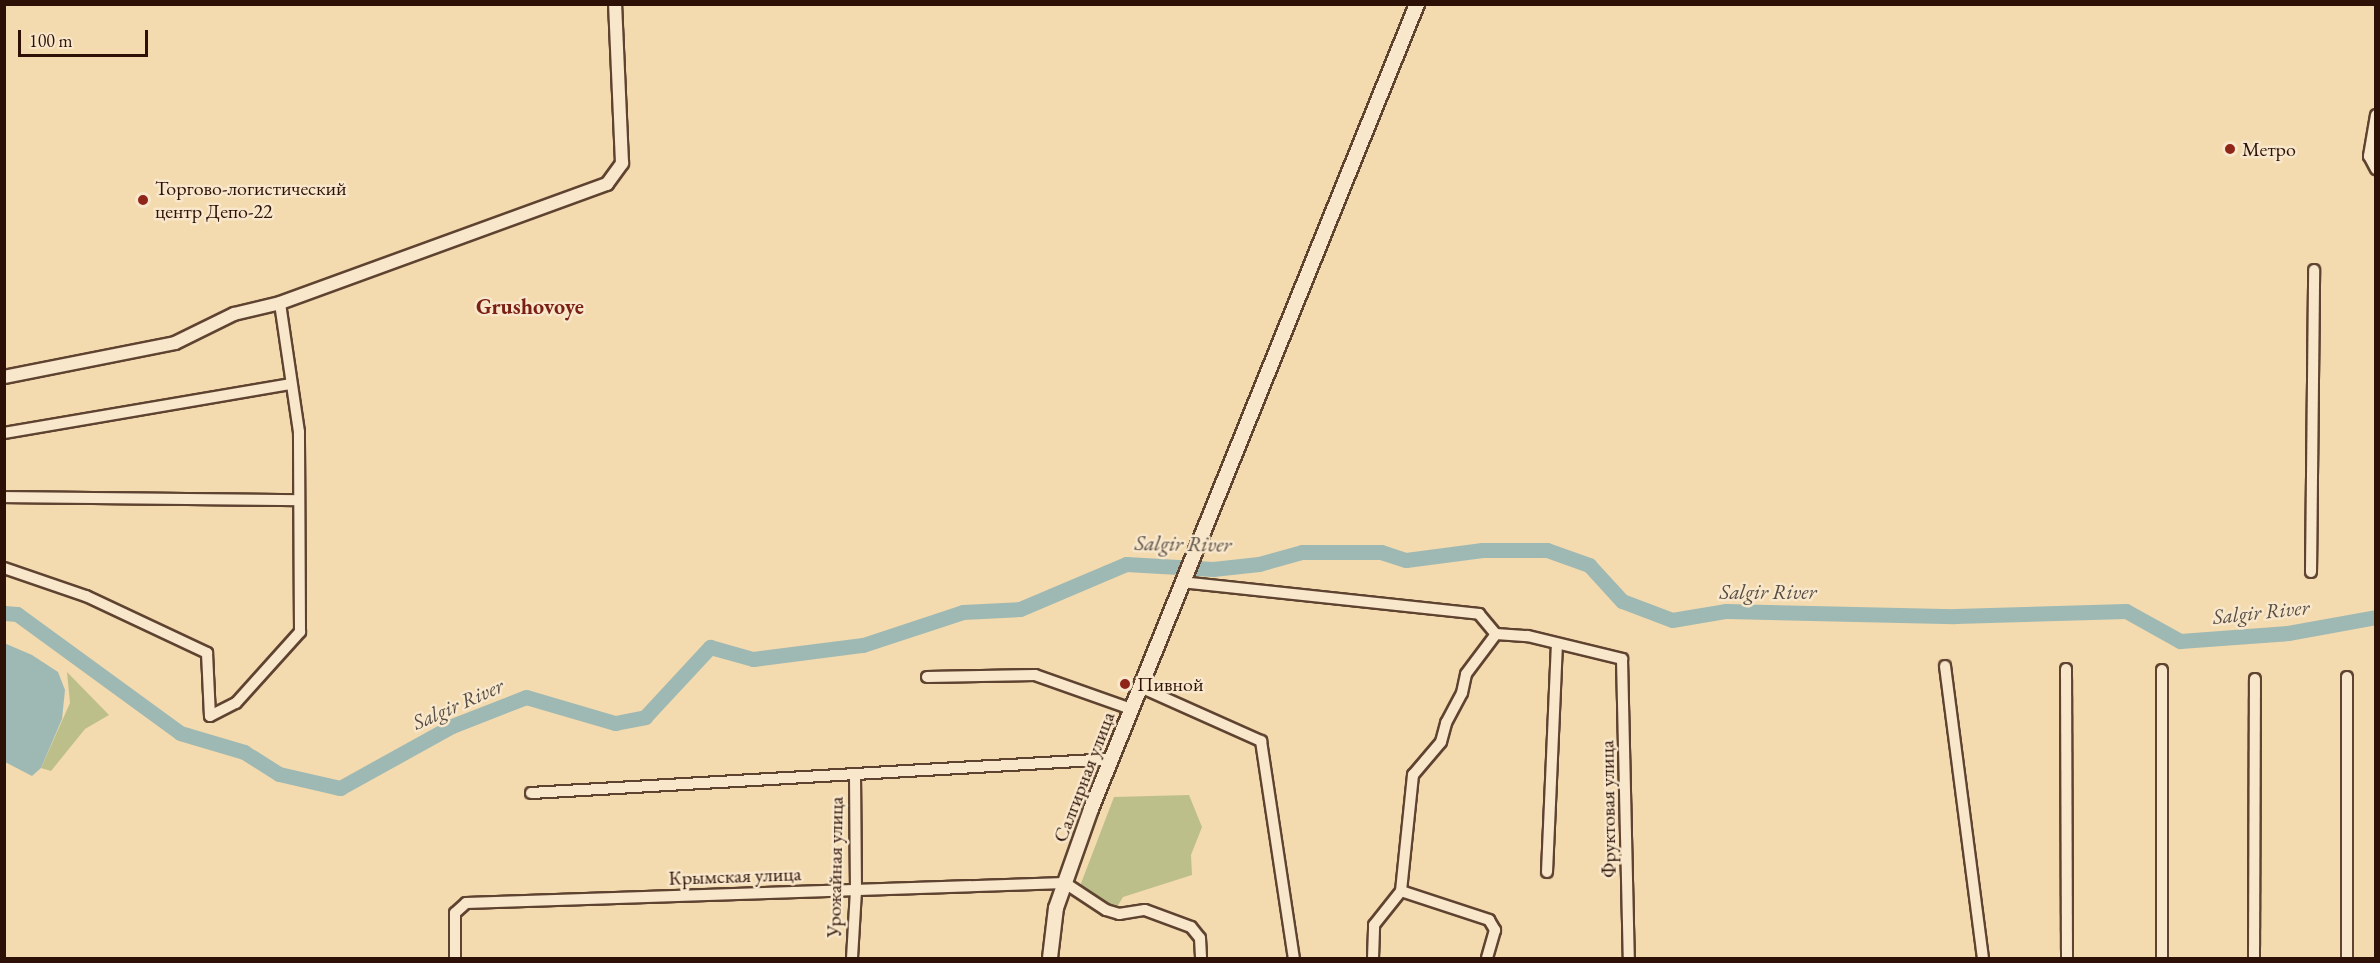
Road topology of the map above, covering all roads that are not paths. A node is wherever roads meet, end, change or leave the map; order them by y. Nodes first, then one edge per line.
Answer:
1 (615, 4) edge
2 (1417, 4) edge
3 (2376, 115) edge
4 (2375, 168) edge
5 (2314, 270) dead end
6 (280, 303) junction
7 (4, 377) edge
8 (290, 384) junction
9 (4, 433) edge
10 (4, 497) edge
11 (299, 500) junction
12 (4, 568) edge
13 (2311, 572) dead end
14 (1182, 581) junction
15 (1496, 634) junction
16 (1557, 645) junction
17 (1945, 666) dead end
18 (2066, 669) dead end
19 (2162, 670) dead end
20 (2347, 676) dead end
21 (927, 677) dead end
22 (2255, 679) dead end
23 (1140, 687) junction
24 (1131, 709) junction
25 (1111, 759) junction
26 (855, 776) junction
27 (531, 792) dead end
28 (1547, 872) dead end
29 (1065, 883) junction
30 (856, 890) junction
31 (1401, 891) junction
32 (455, 958) edge
33 (852, 958) edge
34 (1050, 958) edge
35 (1201, 958) edge
36 (1294, 958) edge
37 (1373, 958) edge
38 (1487, 958) edge
39 (1629, 958) edge
40 (1983, 958) edge
41 (2067, 958) edge
42 (2162, 958) edge
43 (2254, 958) edge
44 (2347, 958) edge

1 - 6 street
2 - 14 main road, Салгирная улица
3 - 4 street
5 - 13 street
6 - 7 street
6 - 8 street
8 - 9 street
8 - 11 street
10 - 11 street
11 - 12 street
14 - 15 street
14 - 23 main road, Салгирная улица
15 - 16 street
15 - 31 street
16 - 28 street
16 - 39 street, Фруктовая улица
17 - 40 street
18 - 41 street
19 - 42 street
20 - 44 street
21 - 24 street
22 - 43 street
23 - 24 main road, Салгирная улица
23 - 36 street
24 - 25 main road, Салгирная улица
25 - 26 street
25 - 29 main road, Салгирная улица
26 - 27 street
26 - 30 street, Урожайная улица
29 - 30 street, Крымская улица
29 - 34 main road, Салгирная улица
29 - 35 street
30 - 32 street, Крымская улица
30 - 33 street, Урожайная улица
31 - 37 street
31 - 38 street

